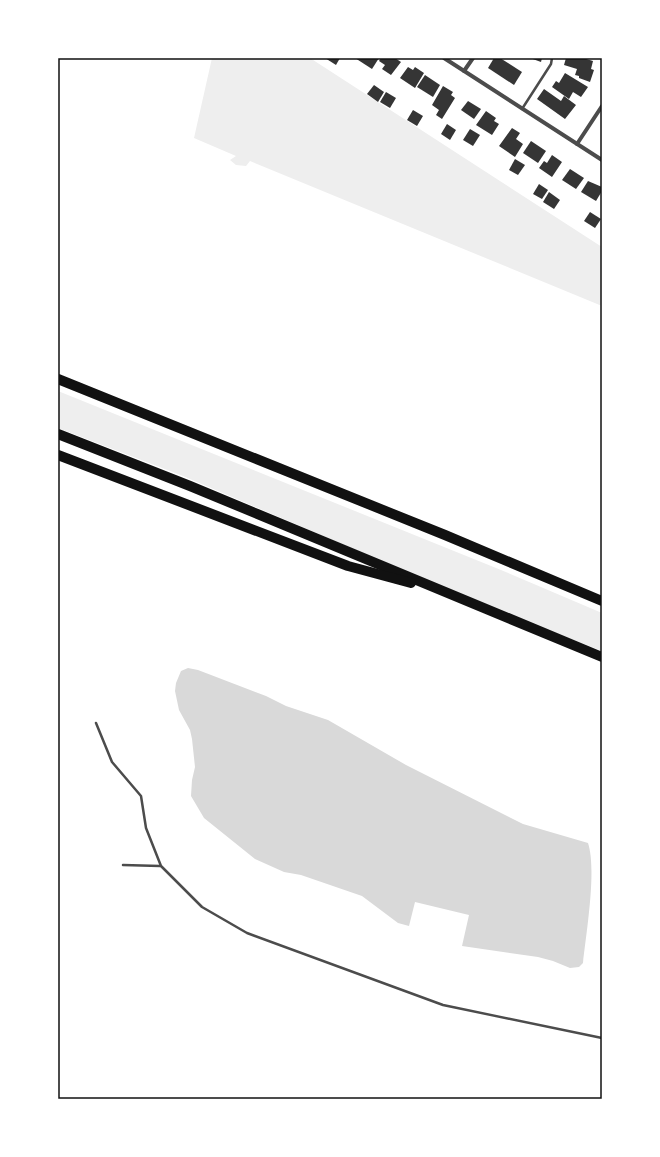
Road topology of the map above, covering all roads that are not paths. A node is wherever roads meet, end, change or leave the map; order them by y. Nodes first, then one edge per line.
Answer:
1 (444, 58) edge
2 (473, 58) edge
3 (552, 58) edge
4 (464, 71) junction
5 (602, 106) edge
6 (522, 110) junction
7 (577, 144) junction
8 (602, 160) edge
9 (58, 373) edge
10 (58, 379) edge
11 (82, 388) junction
12 (58, 434) edge
13 (58, 455) edge
14 (450, 594) junction
15 (602, 601) edge
16 (602, 657) edge
17 (96, 723) dead end
18 (123, 865) dead end
19 (160, 866) junction
20 (602, 1038) edge

1 - 4 street
2 - 4 street
3 - 6 lane
4 - 6 street
5 - 7 street
6 - 7 street
7 - 8 street
9 - 11 highway
10 - 11 highway
11 - 15 highway
12 - 14 highway
13 - 14 highway
14 - 16 highway
17 - 19 lane
18 - 19 lane
19 - 20 lane

